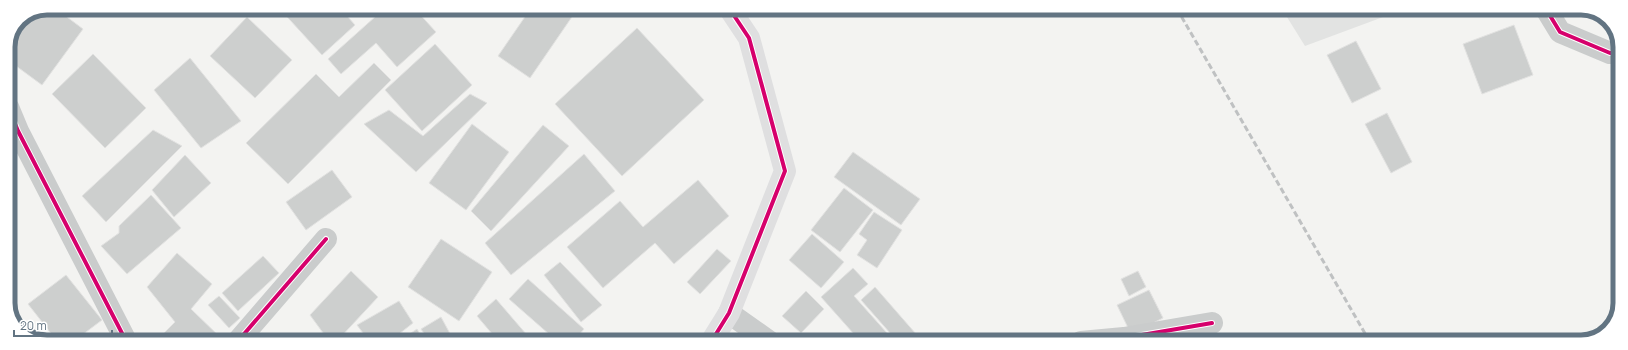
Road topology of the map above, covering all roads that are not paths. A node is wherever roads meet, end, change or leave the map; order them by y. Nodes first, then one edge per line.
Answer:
1 (734, 15) edge
2 (1550, 15) edge
3 (1613, 53) edge
4 (15, 124) edge
5 (326, 239) dead end
6 (729, 313) junction
7 (1212, 323) dead end
8 (123, 335) edge
9 (243, 335) edge
10 (715, 335) edge
11 (760, 335) edge
12 (1142, 335) edge

1 - 6 street
2 - 3 street
4 - 8 street
5 - 9 street
6 - 10 street
6 - 11 street
7 - 12 street

